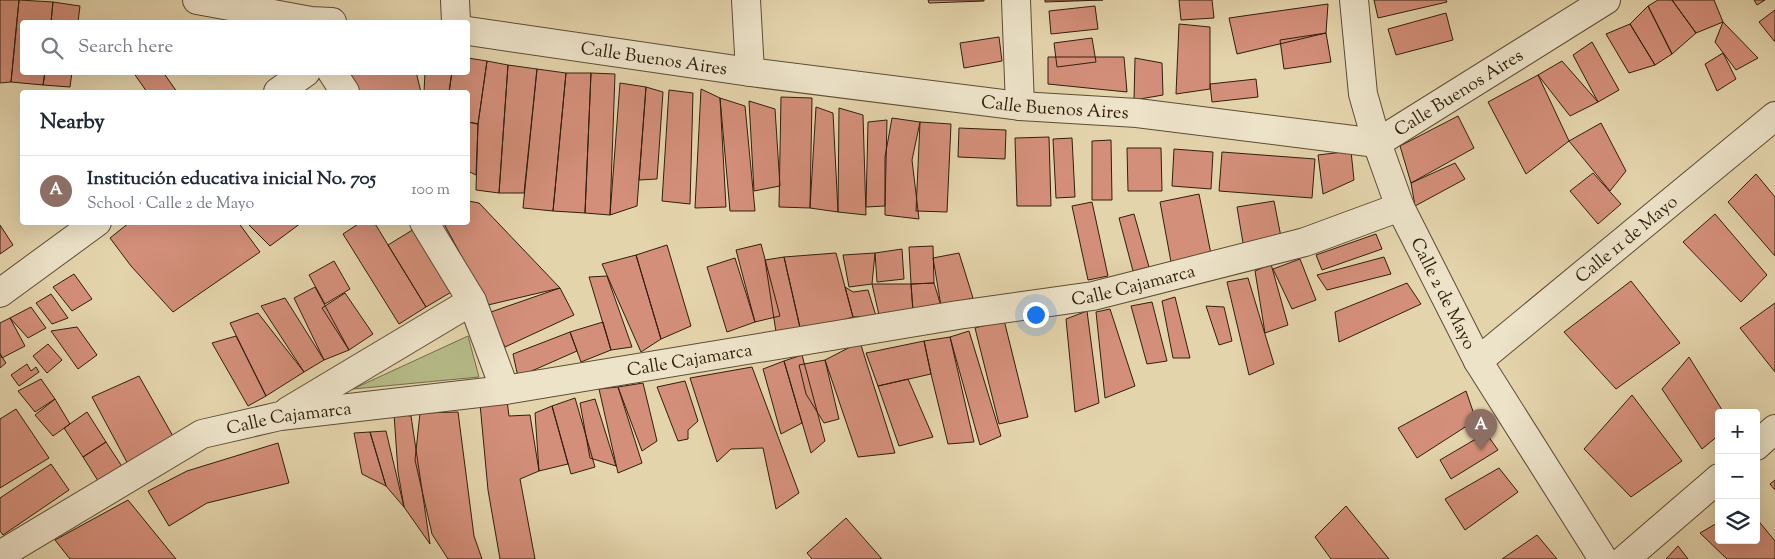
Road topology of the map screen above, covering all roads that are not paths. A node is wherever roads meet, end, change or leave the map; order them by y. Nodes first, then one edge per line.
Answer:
1 (197, 0) edge
2 (456, 0) edge
3 (746, 0) edge
4 (1016, 0) edge
5 (1354, 0) edge
6 (1606, 0) edge
7 (308, 20) edge
8 (456, 20) edge
9 (470, 32) edge
10 (750, 72) junction
11 (302, 75) edge
12 (334, 75) edge
13 (281, 90) edge
14 (344, 90) edge
15 (1020, 106) junction
16 (1775, 116) edge
17 (1377, 143) junction
18 (1400, 207) junction
19 (94, 225) edge
20 (426, 225) edge
21 (0, 293) edge
22 (472, 301) junction
23 (1478, 361) junction
24 (505, 390) junction
25 (280, 416) junction
26 (1775, 430) edge
27 (1760, 443) edge
28 (1715, 481) edge
29 (0, 554) edge
30 (1603, 559) edge
31 (1625, 559) edge

1 - 7 street
2 - 8 street
3 - 10 street
4 - 15 street
5 - 17 street, Calle 2 de Mayo
6 - 17 street, Calle Buenos Aires
9 - 10 street, Calle Buenos Aires
10 - 15 street, Calle Buenos Aires
11 - 13 street
12 - 14 street
15 - 17 street, Calle Buenos Aires
16 - 23 street, Calle 11 de Mayo
17 - 18 street, Calle 2 de Mayo
18 - 23 street, Calle 2 de Mayo
18 - 24 street, Calle Cajamarca
19 - 21 street
20 - 22 street
22 - 24 street
22 - 25 street
23 - 30 street, Calle 2 de Mayo
24 - 25 street, Calle Cajamarca
25 - 29 street, Calle Cajamarca
26 - 27 street
28 - 31 street

